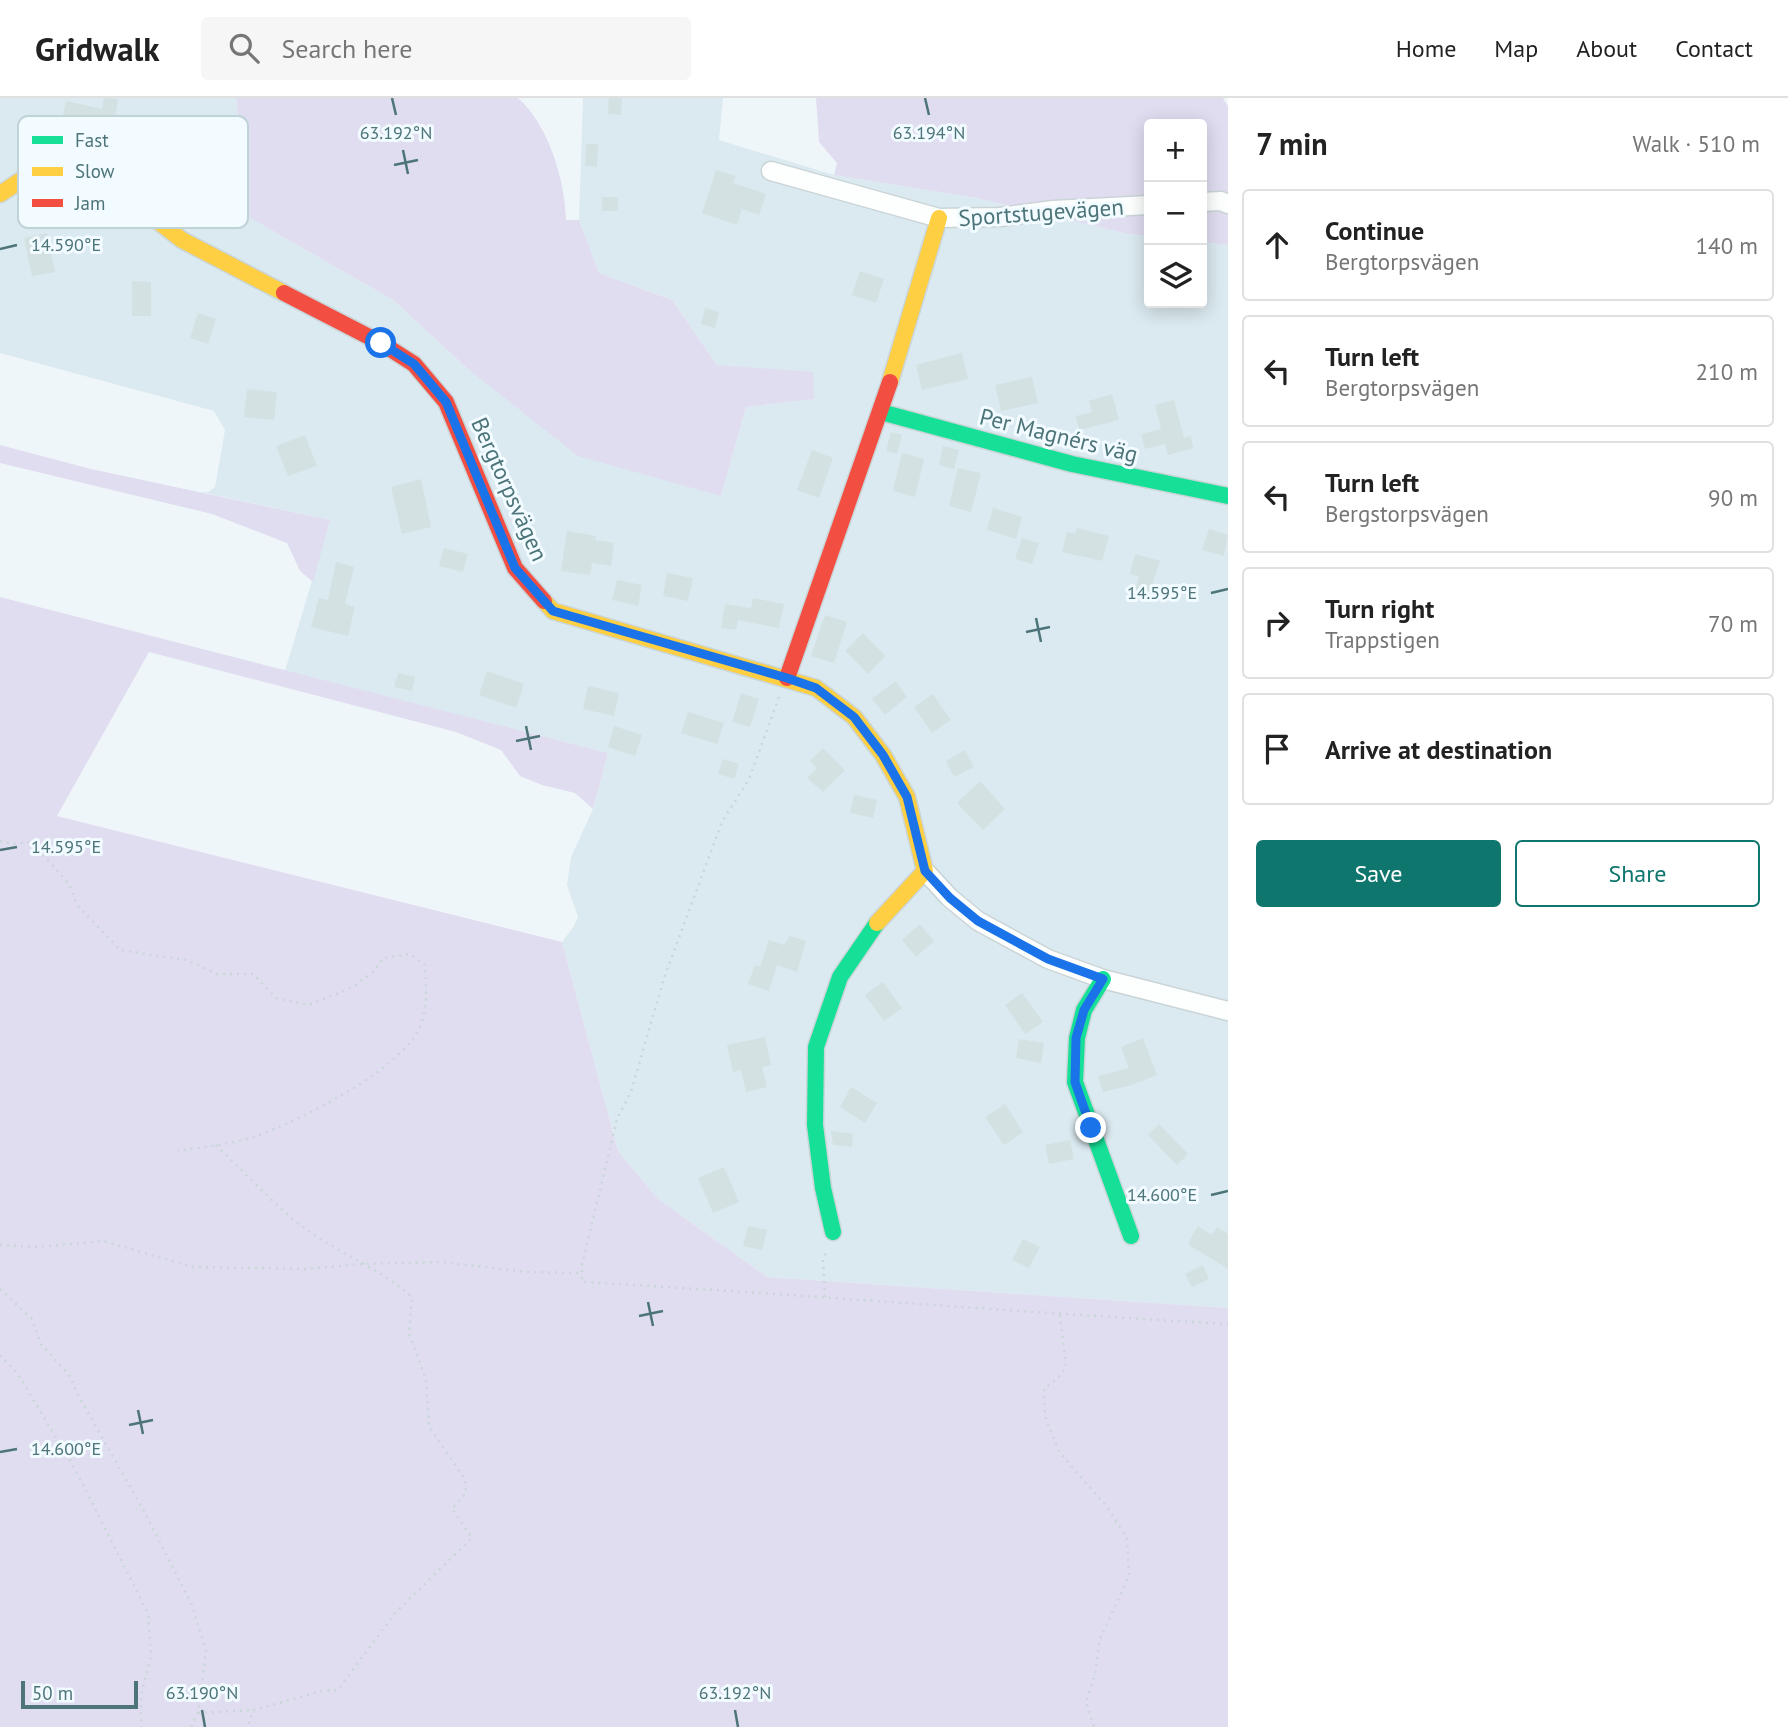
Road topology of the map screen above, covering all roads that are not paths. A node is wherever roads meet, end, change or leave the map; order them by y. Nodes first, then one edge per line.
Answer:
1 (771, 171) dead end
2 (18, 182) edge
3 (0, 194) edge
4 (1207, 202) edge
5 (1228, 204) edge
6 (1144, 205) edge
7 (939, 218) junction
8 (167, 228) edge
9 (881, 412) junction
10 (1228, 496) edge
11 (787, 678) junction
12 (925, 871) junction
13 (1103, 979) junction
14 (1228, 1011) edge
15 (833, 1232) road end
16 (1130, 1236) dead end

1 - 7 street, Sportstugevägen
2 - 3 street, Bergtorpsvägen
4 - 5 street
6 - 7 street, Sportstugevägen
7 - 9 street
8 - 11 street, Bergtorpsvägen
9 - 10 street, Per Magnérs väg
9 - 11 street
11 - 12 street, Bergtorpsvägen
12 - 13 street
12 - 15 street
13 - 14 street
13 - 16 street

